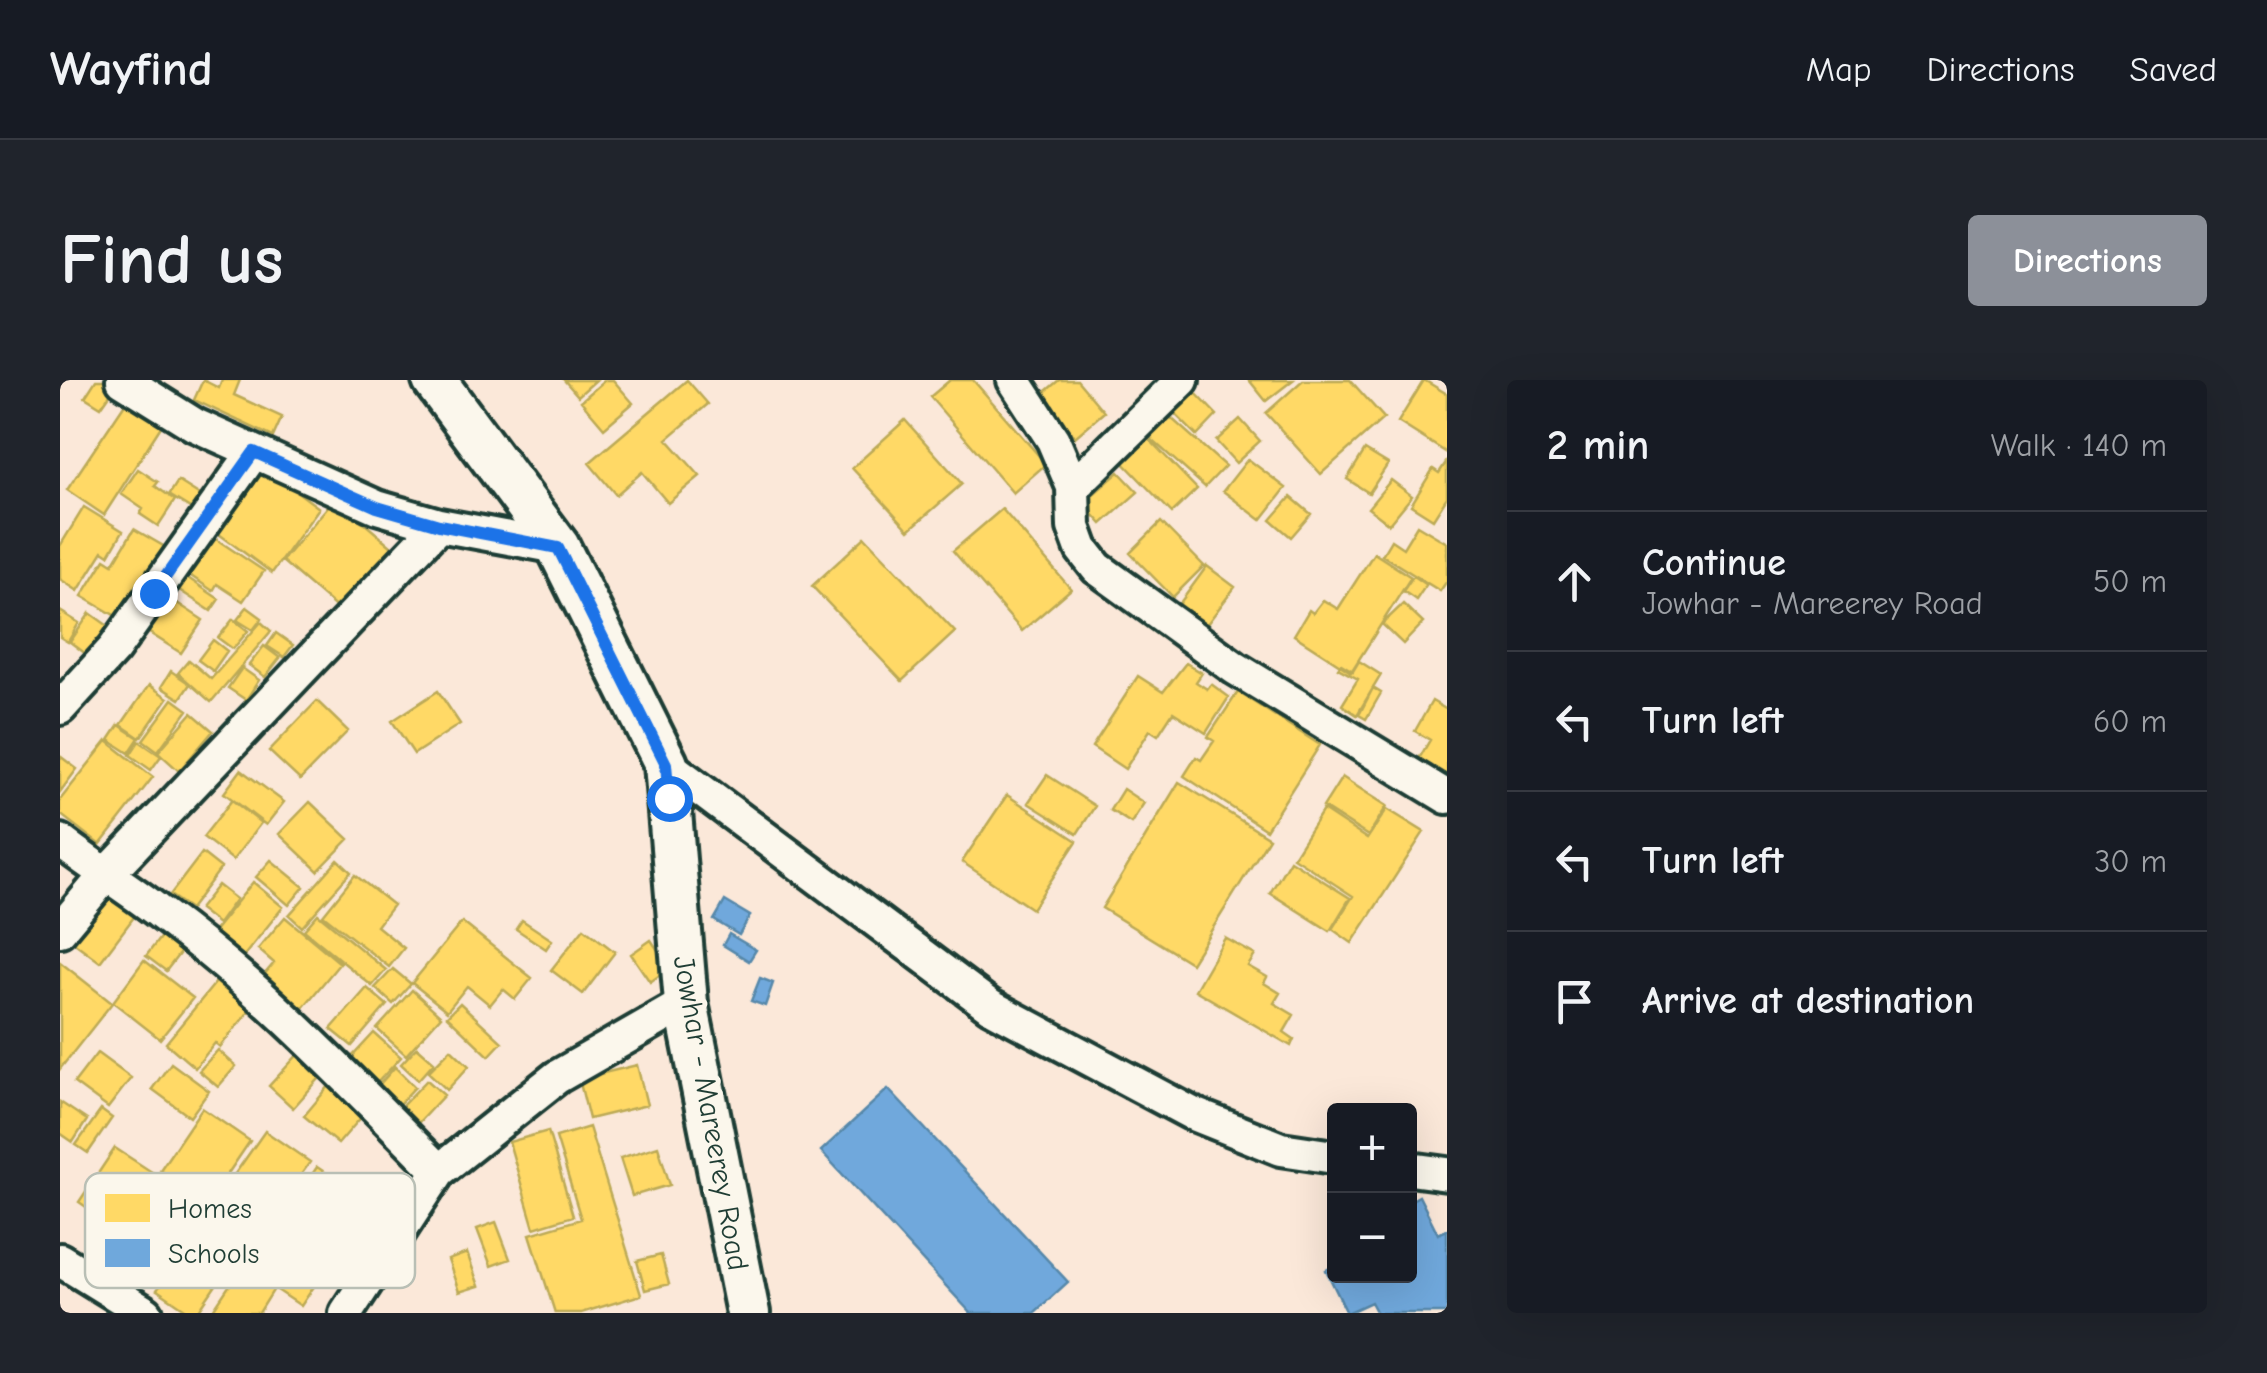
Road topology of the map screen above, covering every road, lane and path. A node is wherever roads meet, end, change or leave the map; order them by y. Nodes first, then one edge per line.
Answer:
1 (124, 380) edge
2 (434, 380) edge
3 (1014, 380) edge
4 (1182, 380) edge
5 (254, 452) junction
6 (1073, 487) junction
7 (439, 525) junction
8 (558, 548) junction
9 (60, 708) edge
10 (666, 764) junction
11 (1447, 797) edge
12 (60, 841) edge
13 (105, 876) junction
14 (60, 930) edge
15 (686, 1004) junction
16 (1327, 1156) edge
17 (1417, 1169) edge
18 (439, 1171) junction
19 (1447, 1174) edge
20 (415, 1208) edge
21 (60, 1260) edge
22 (85, 1275) edge
23 (105, 1288) edge
24 (362, 1288) edge
25 (146, 1313) edge
26 (346, 1313) edge
27 (748, 1313) edge

1 - 5 street
2 - 8 street, Jowhar - Mareerey Road
3 - 6 street
4 - 6 street
5 - 7 street
5 - 9 street
6 - 11 street
7 - 8 street
7 - 13 street
8 - 10 street, Jowhar - Mareerey Road
10 - 15 street, Jowhar - Mareerey Road
10 - 16 street
12 - 13 street
13 - 14 street
13 - 18 street
15 - 18 street
15 - 27 street, Jowhar - Mareerey Road
17 - 19 street
18 - 20 street
21 - 22 street
23 - 25 street
24 - 26 street

